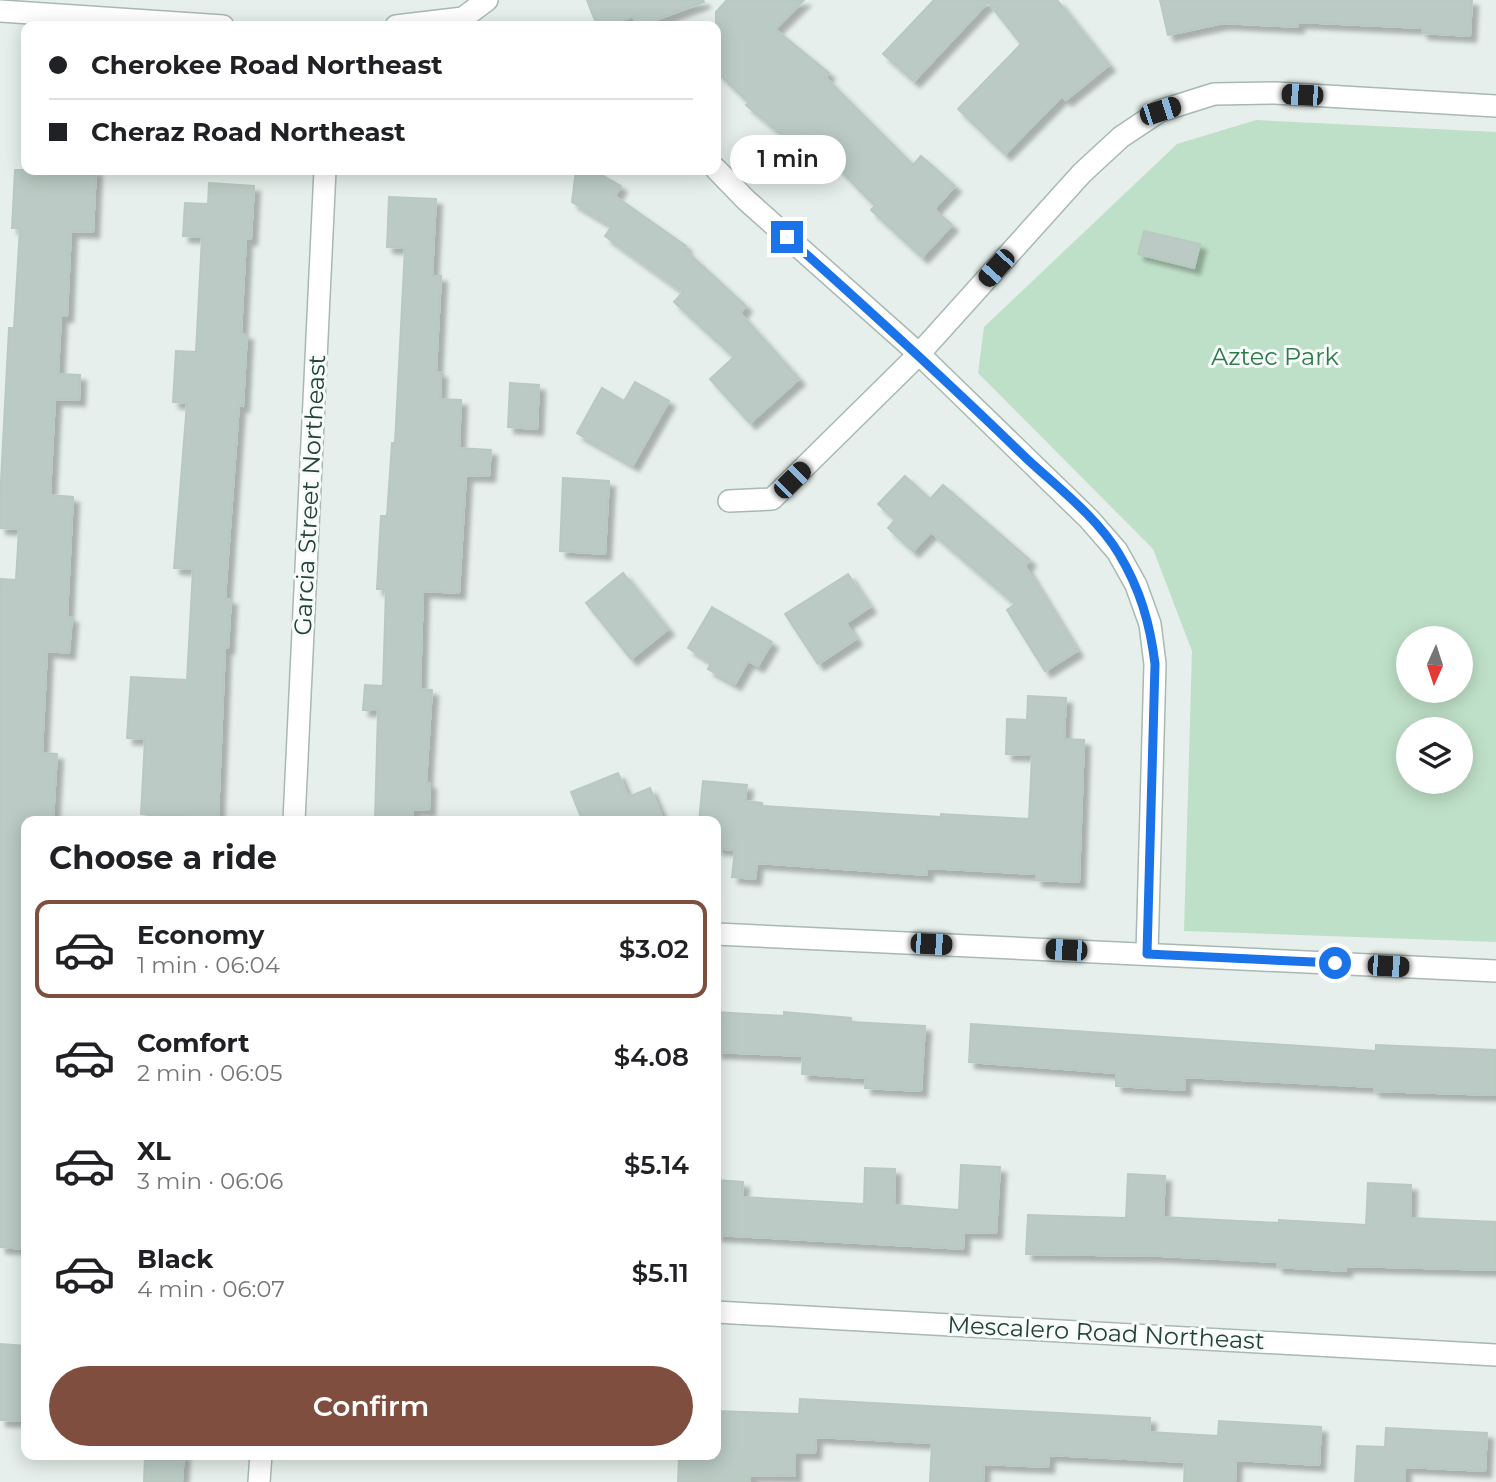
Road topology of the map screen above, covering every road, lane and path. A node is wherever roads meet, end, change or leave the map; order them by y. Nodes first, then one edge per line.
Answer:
1 (487, 0) edge
2 (0, 11) edge
3 (149, 21) edge
4 (473, 21) edge
5 (1496, 106) edge
6 (721, 174) edge
7 (325, 175) edge
8 (919, 354) junction
9 (729, 501) dead end
10 (294, 816) edge
11 (721, 934) edge
12 (1147, 954) junction
13 (1496, 971) edge
14 (721, 1312) edge
15 (1496, 1355) edge
16 (261, 1460) edge
17 (259, 1482) edge

1 - 4 street
2 - 3 street
5 - 8 street
6 - 8 street
7 - 10 street, Garcia Street Northeast
8 - 9 street
8 - 12 street
11 - 12 street
12 - 13 street
14 - 15 street, Mescalero Road Northeast
16 - 17 street

